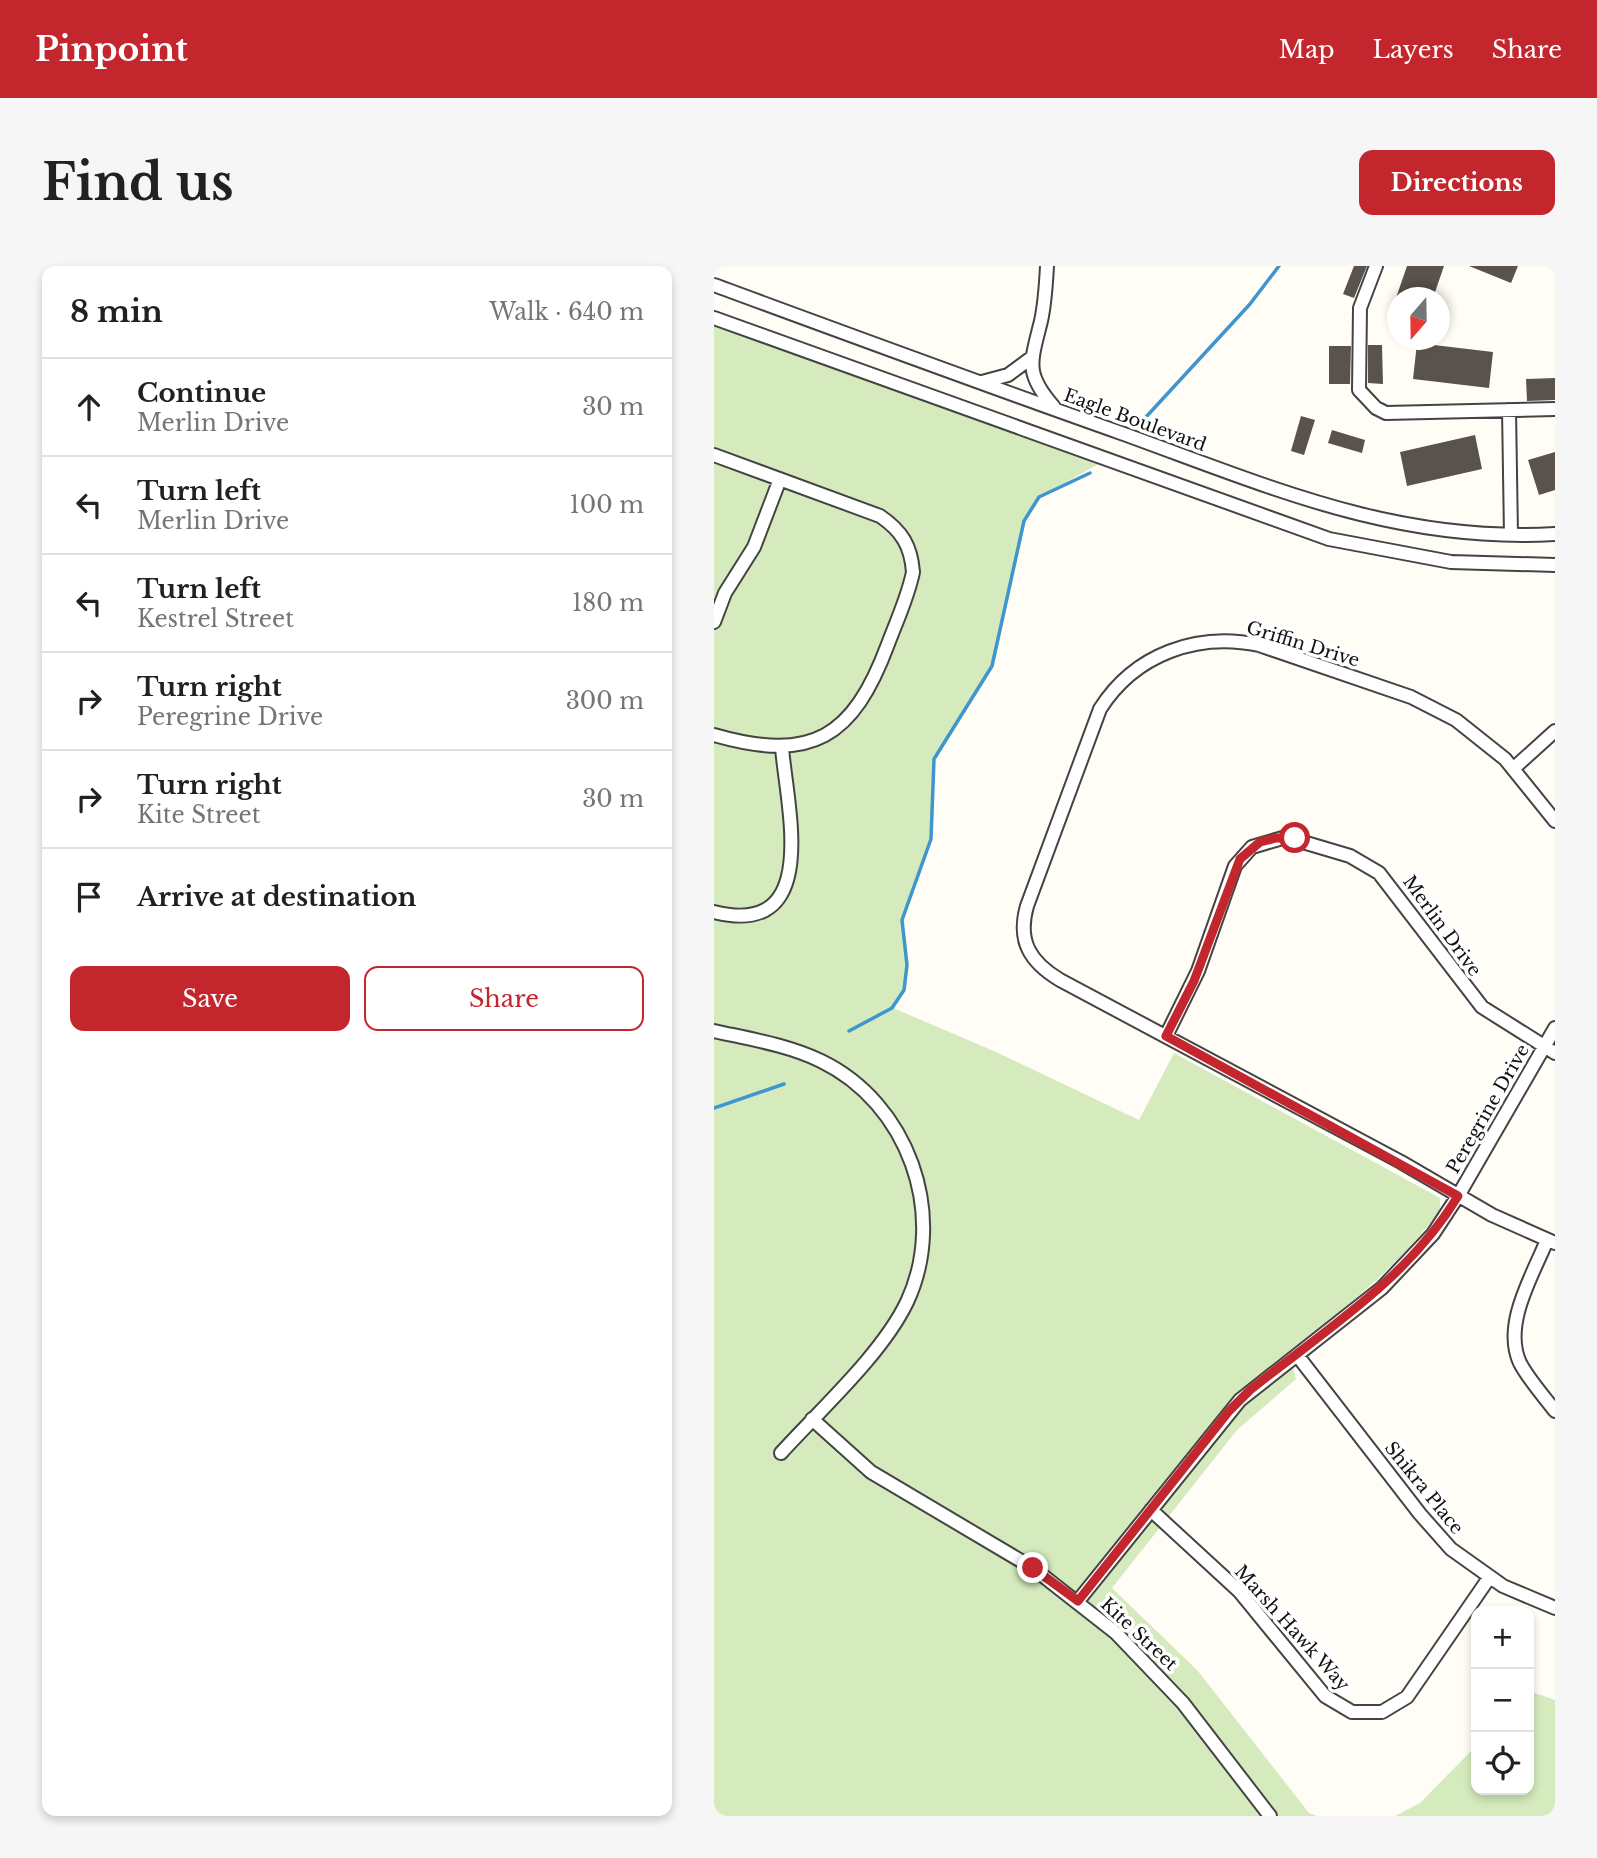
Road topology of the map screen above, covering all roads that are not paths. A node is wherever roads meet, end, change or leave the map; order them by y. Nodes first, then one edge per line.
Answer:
1 (1046, 266) edge
2 (1376, 266) edge
3 (714, 285) edge
4 (714, 318) edge
5 (1031, 358) junction
6 (981, 382) junction
7 (1555, 409) edge
8 (1056, 410) junction
9 (1509, 410) junction
10 (714, 455) edge
11 (780, 479) junction
12 (1555, 534) edge
13 (1511, 535) junction
14 (1555, 565) edge
15 (714, 622) edge
16 (1555, 731) edge
17 (714, 736) edge
18 (782, 748) junction
19 (1514, 768) junction
20 (1555, 821) edge
21 (714, 912) edge
22 (1555, 1028) edge
23 (714, 1031) edge
24 (1166, 1036) junction
25 (1550, 1050) edge
26 (1458, 1196) junction
27 (1551, 1241) edge
28 (1297, 1354) junction
29 (1555, 1411) edge
30 (812, 1419) junction
31 (781, 1453) dead end
32 (1151, 1510) junction
33 (1489, 1578) junction
34 (1078, 1601) junction
35 (1555, 1608) edge
36 (1270, 1816) edge

1 - 5 street
2 - 9 street
3 - 6 street, Eagle Boulevard
4 - 14 street
5 - 6 street
5 - 8 street
6 - 8 street, Eagle Boulevard
7 - 9 street
8 - 13 street, Eagle Boulevard
9 - 13 street
10 - 11 street
11 - 15 street
11 - 18 street
12 - 13 street, Eagle Boulevard
16 - 19 street
17 - 18 street
18 - 21 street
19 - 20 street, Griffin Drive
19 - 24 street, Griffin Drive
22 - 25 street, Peregrine Drive
23 - 30 street
24 - 25 street, Merlin Drive
24 - 26 street
25 - 26 street, Peregrine Drive
26 - 27 street
26 - 28 street, Peregrine Drive
27 - 29 street
28 - 32 street, Peregrine Drive
28 - 33 street, Shikra Place
30 - 31 street
30 - 34 street, Kite Street
32 - 33 street, Marsh Hawk Way
32 - 34 street, Peregrine Drive
33 - 35 street, Shikra Place
34 - 36 street, Kite Street

